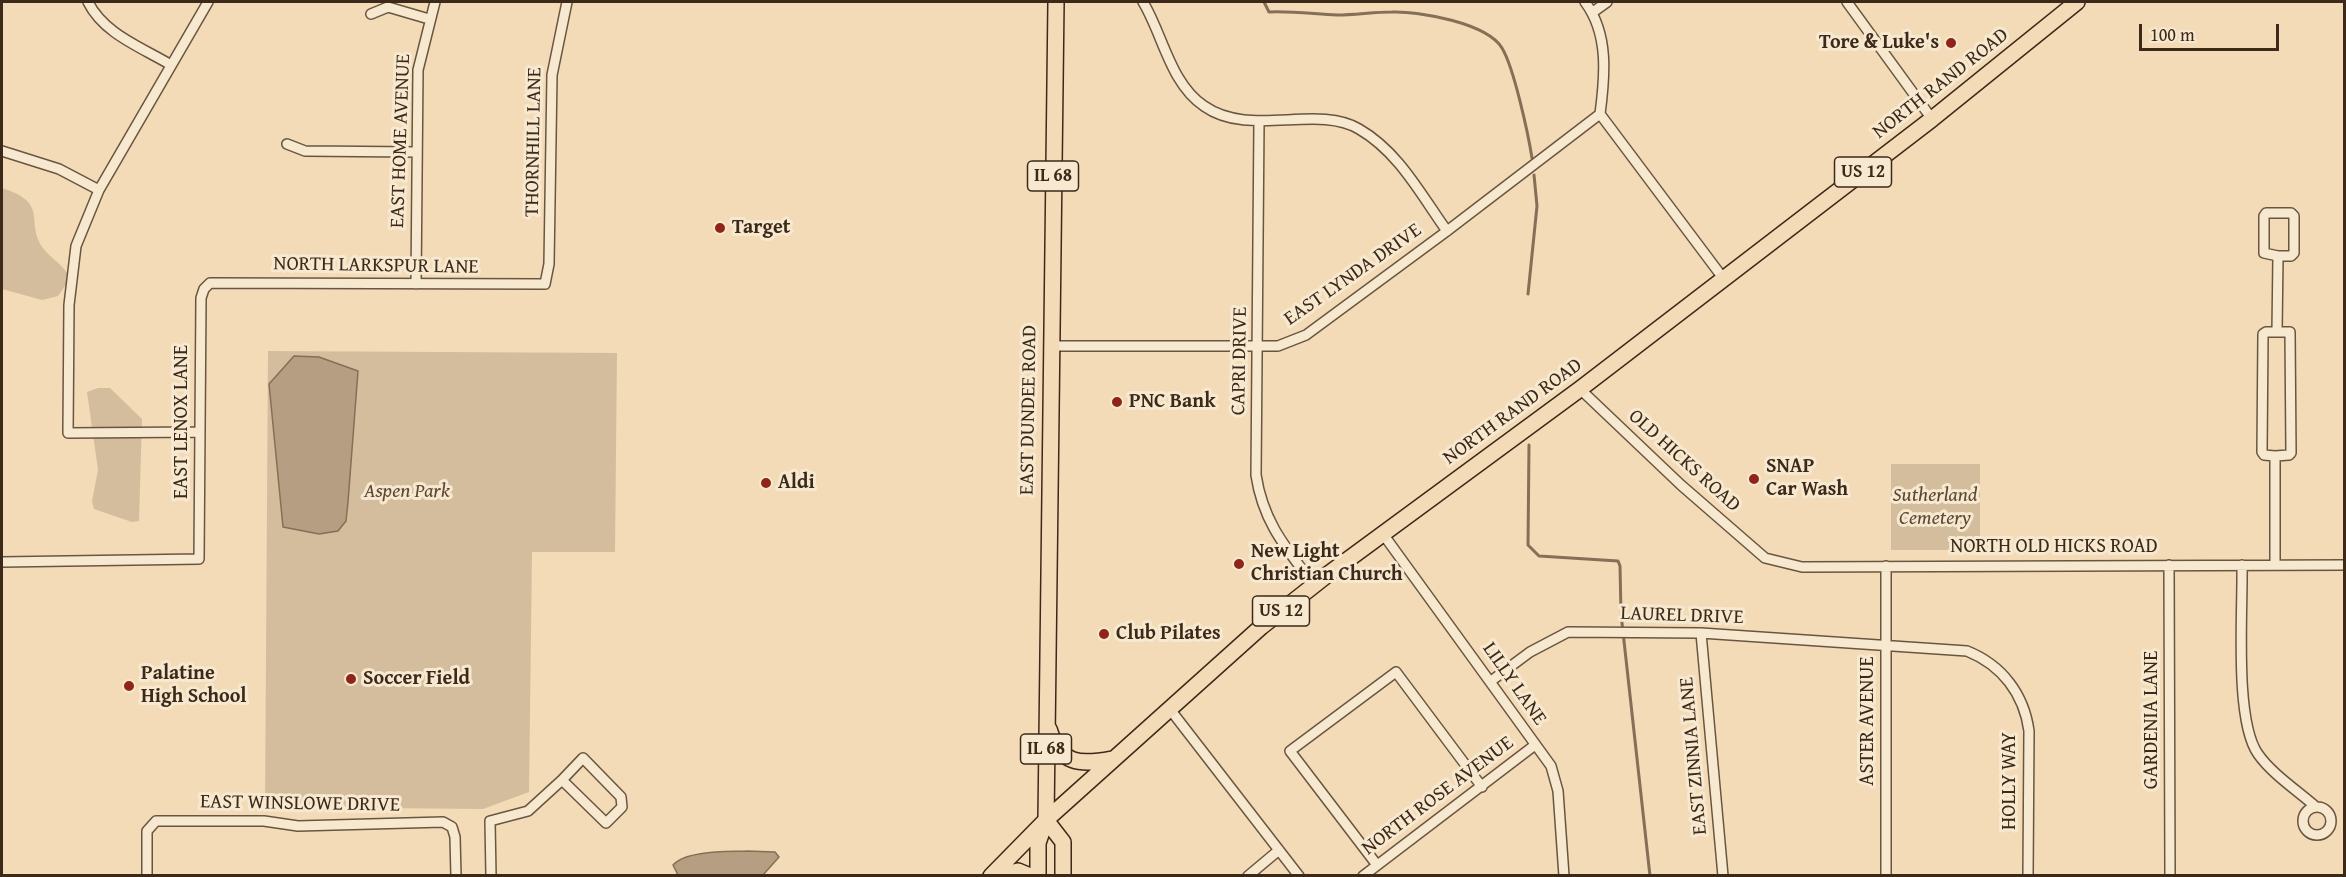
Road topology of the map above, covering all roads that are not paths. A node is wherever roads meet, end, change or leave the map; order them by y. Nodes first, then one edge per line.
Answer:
1 (88, 2) edge
2 (208, 2) edge
3 (435, 2) edge
4 (567, 2) edge
5 (1056, 2) edge
6 (1143, 2) edge
7 (1585, 2) edge
8 (1607, 2) edge
9 (1847, 2) edge
10 (2077, 2) edge
11 (1593, 12) junction
12 (371, 14) dead end
13 (429, 19) junction
14 (171, 65) junction
15 (1600, 114) junction
16 (1932, 119) junction
17 (1259, 122) junction
18 (287, 144) dead end
19 (2, 151) edge
20 (416, 152) junction
21 (99, 190) junction
22 (1447, 231) junction
23 (2278, 256) junction
24 (1723, 278) junction
25 (416, 284) junction
26 (545, 284) joint
27 (207, 285) joint
28 (2277, 332) junction
29 (1050, 346) junction
30 (1258, 346) junction
31 (1580, 389) junction
32 (200, 432) junction
33 (2275, 456) junction
34 (1383, 534) junction
35 (1765, 558) joint
36 (2, 562) edge
37 (2169, 565) junction
38 (2242, 565) junction
39 (2275, 565) junction
40 (2344, 565) edge
41 (1886, 566) junction
42 (1314, 585) junction
43 (1701, 633) junction
44 (1886, 647) junction
45 (1491, 681) junction
46 (1169, 708) junction
47 (1046, 718) junction
48 (1535, 746) junction
49 (1113, 759) junction
50 (562, 780) junction
51 (1482, 787) junction
52 (2316, 807) dead end
53 (1046, 820) junction
54 (1279, 850) junction
55 (1377, 865) junction
56 (147, 876) edge
57 (456, 876) edge
58 (491, 876) edge
59 (991, 876) edge
60 (998, 876) edge
61 (1030, 876) edge
62 (1038, 876) edge
63 (1063, 876) edge
64 (1248, 876) edge
65 (1299, 876) edge
66 (1363, 876) edge
67 (1564, 876) edge
68 (1723, 876) edge
69 (1886, 876) edge
70 (2028, 876) edge
71 (2170, 876) edge

1 - 14 street
2 - 14 street
3 - 13 street, EAST HOME AVENUE
4 - 26 street, THORNHILL LANE
5 - 29 main road, EAST DUNDEE ROAD / IL 68
6 - 17 street
7 - 11 street
8 - 11 street
9 - 16 street
10 - 16 main road, NORTH RAND ROAD / US 12
11 - 15 street
12 - 13 street
13 - 20 street, EAST HOME AVENUE
14 - 21 street
15 - 22 street, EAST LYNDA DRIVE
15 - 24 street
16 - 24 main road, NORTH RAND ROAD / US 12
17 - 22 street
17 - 30 street, CAPRI DRIVE
18 - 20 street
19 - 21 street
20 - 25 street, EAST HOME AVENUE
21 - 32 street
22 - 30 street, EAST LYNDA DRIVE
23 - 23 street
23 - 28 street
24 - 31 main road, NORTH RAND ROAD / US 12
25 - 26 street, NORTH LARKSPUR LANE
25 - 27 street, NORTH LARKSPUR LANE
27 - 32 street, EAST LENOX LANE
28 - 33 street
28 - 33 street
29 - 30 street, EAST LYNDA DRIVE
29 - 47 main road, EAST DUNDEE ROAD / IL 68
30 - 42 street, CAPRI DRIVE
31 - 34 main road, NORTH RAND ROAD / US 12
31 - 35 street, OLD HICKS ROAD
32 - 36 street, EAST LENOX LANE
33 - 39 street
34 - 42 main road, NORTH RAND ROAD / US 12
34 - 45 street, LILLY LANE
35 - 41 street, NORTH OLD HICKS ROAD
37 - 38 street, NORTH OLD HICKS ROAD
37 - 41 street, NORTH OLD HICKS ROAD
37 - 71 street, GARDENIA LANE
38 - 39 street, NORTH OLD HICKS ROAD
38 - 52 street
39 - 40 street, NORTH OLD HICKS ROAD
41 - 44 street, ASTER AVENUE
42 - 46 main road, NORTH RAND ROAD / US 12
43 - 44 street, LAUREL DRIVE
43 - 45 street, LAUREL DRIVE
43 - 68 street, EAST ZINNIA LANE
44 - 69 street, ASTER AVENUE
44 - 70 street, HOLLY WAY
45 - 48 street, LILLY LANE
46 - 49 main road, NORTH RAND ROAD / US 12
46 - 54 street
47 - 49 main road
47 - 53 main road, EAST DUNDEE ROAD / IL 68
48 - 51 street, NORTH ROSE AVENUE
48 - 67 street, LILLY LANE
49 - 53 main road, NORTH RAND ROAD / US 12
50 - 50 street
50 - 58 street
51 - 55 street, NORTH ROSE AVENUE
51 - 55 street
53 - 59 main road, NORTH RAND ROAD / US 12
53 - 62 main road, EAST DUNDEE ROAD
53 - 63 main road
54 - 64 street
54 - 65 street
55 - 66 street, NORTH ROSE AVENUE
56 - 57 street, EAST WINSLOWE DRIVE
60 - 61 main road

